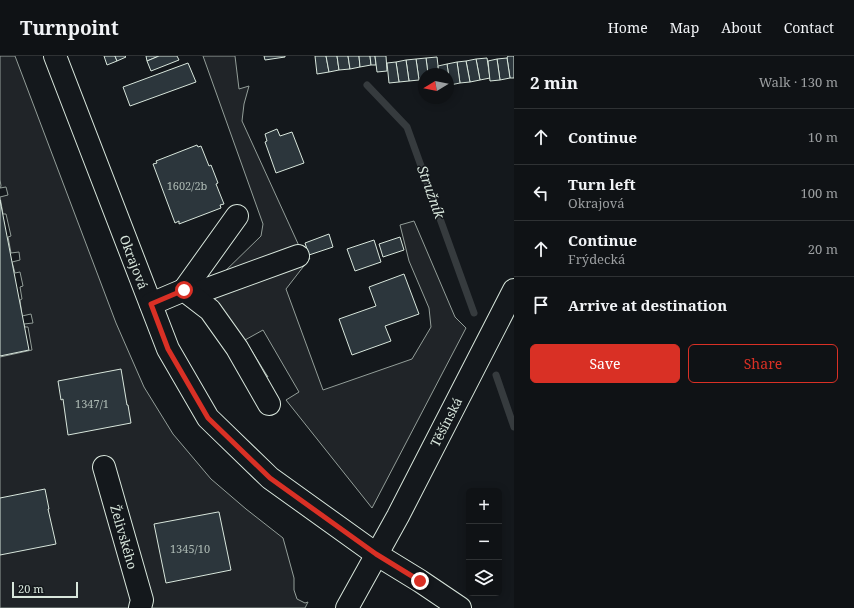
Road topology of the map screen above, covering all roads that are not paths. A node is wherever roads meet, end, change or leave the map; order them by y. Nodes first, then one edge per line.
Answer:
1 (55, 56) edge
2 (237, 216) dead end
3 (298, 256) dead end
4 (514, 290) edge
5 (187, 293) junction
6 (151, 304) junction
7 (269, 404) dead end
8 (104, 467) dead end
9 (376, 554) junction
10 (140, 608) edge
11 (347, 608) edge
12 (460, 608) edge

1 - 6 street, Okrajová
2 - 5 street
3 - 5 street
4 - 9 street, Těšínská
5 - 6 street
5 - 7 street
6 - 9 street, Okrajová
8 - 10 street, Želivského
9 - 11 street, Těšínská
9 - 12 street, Okrajová

